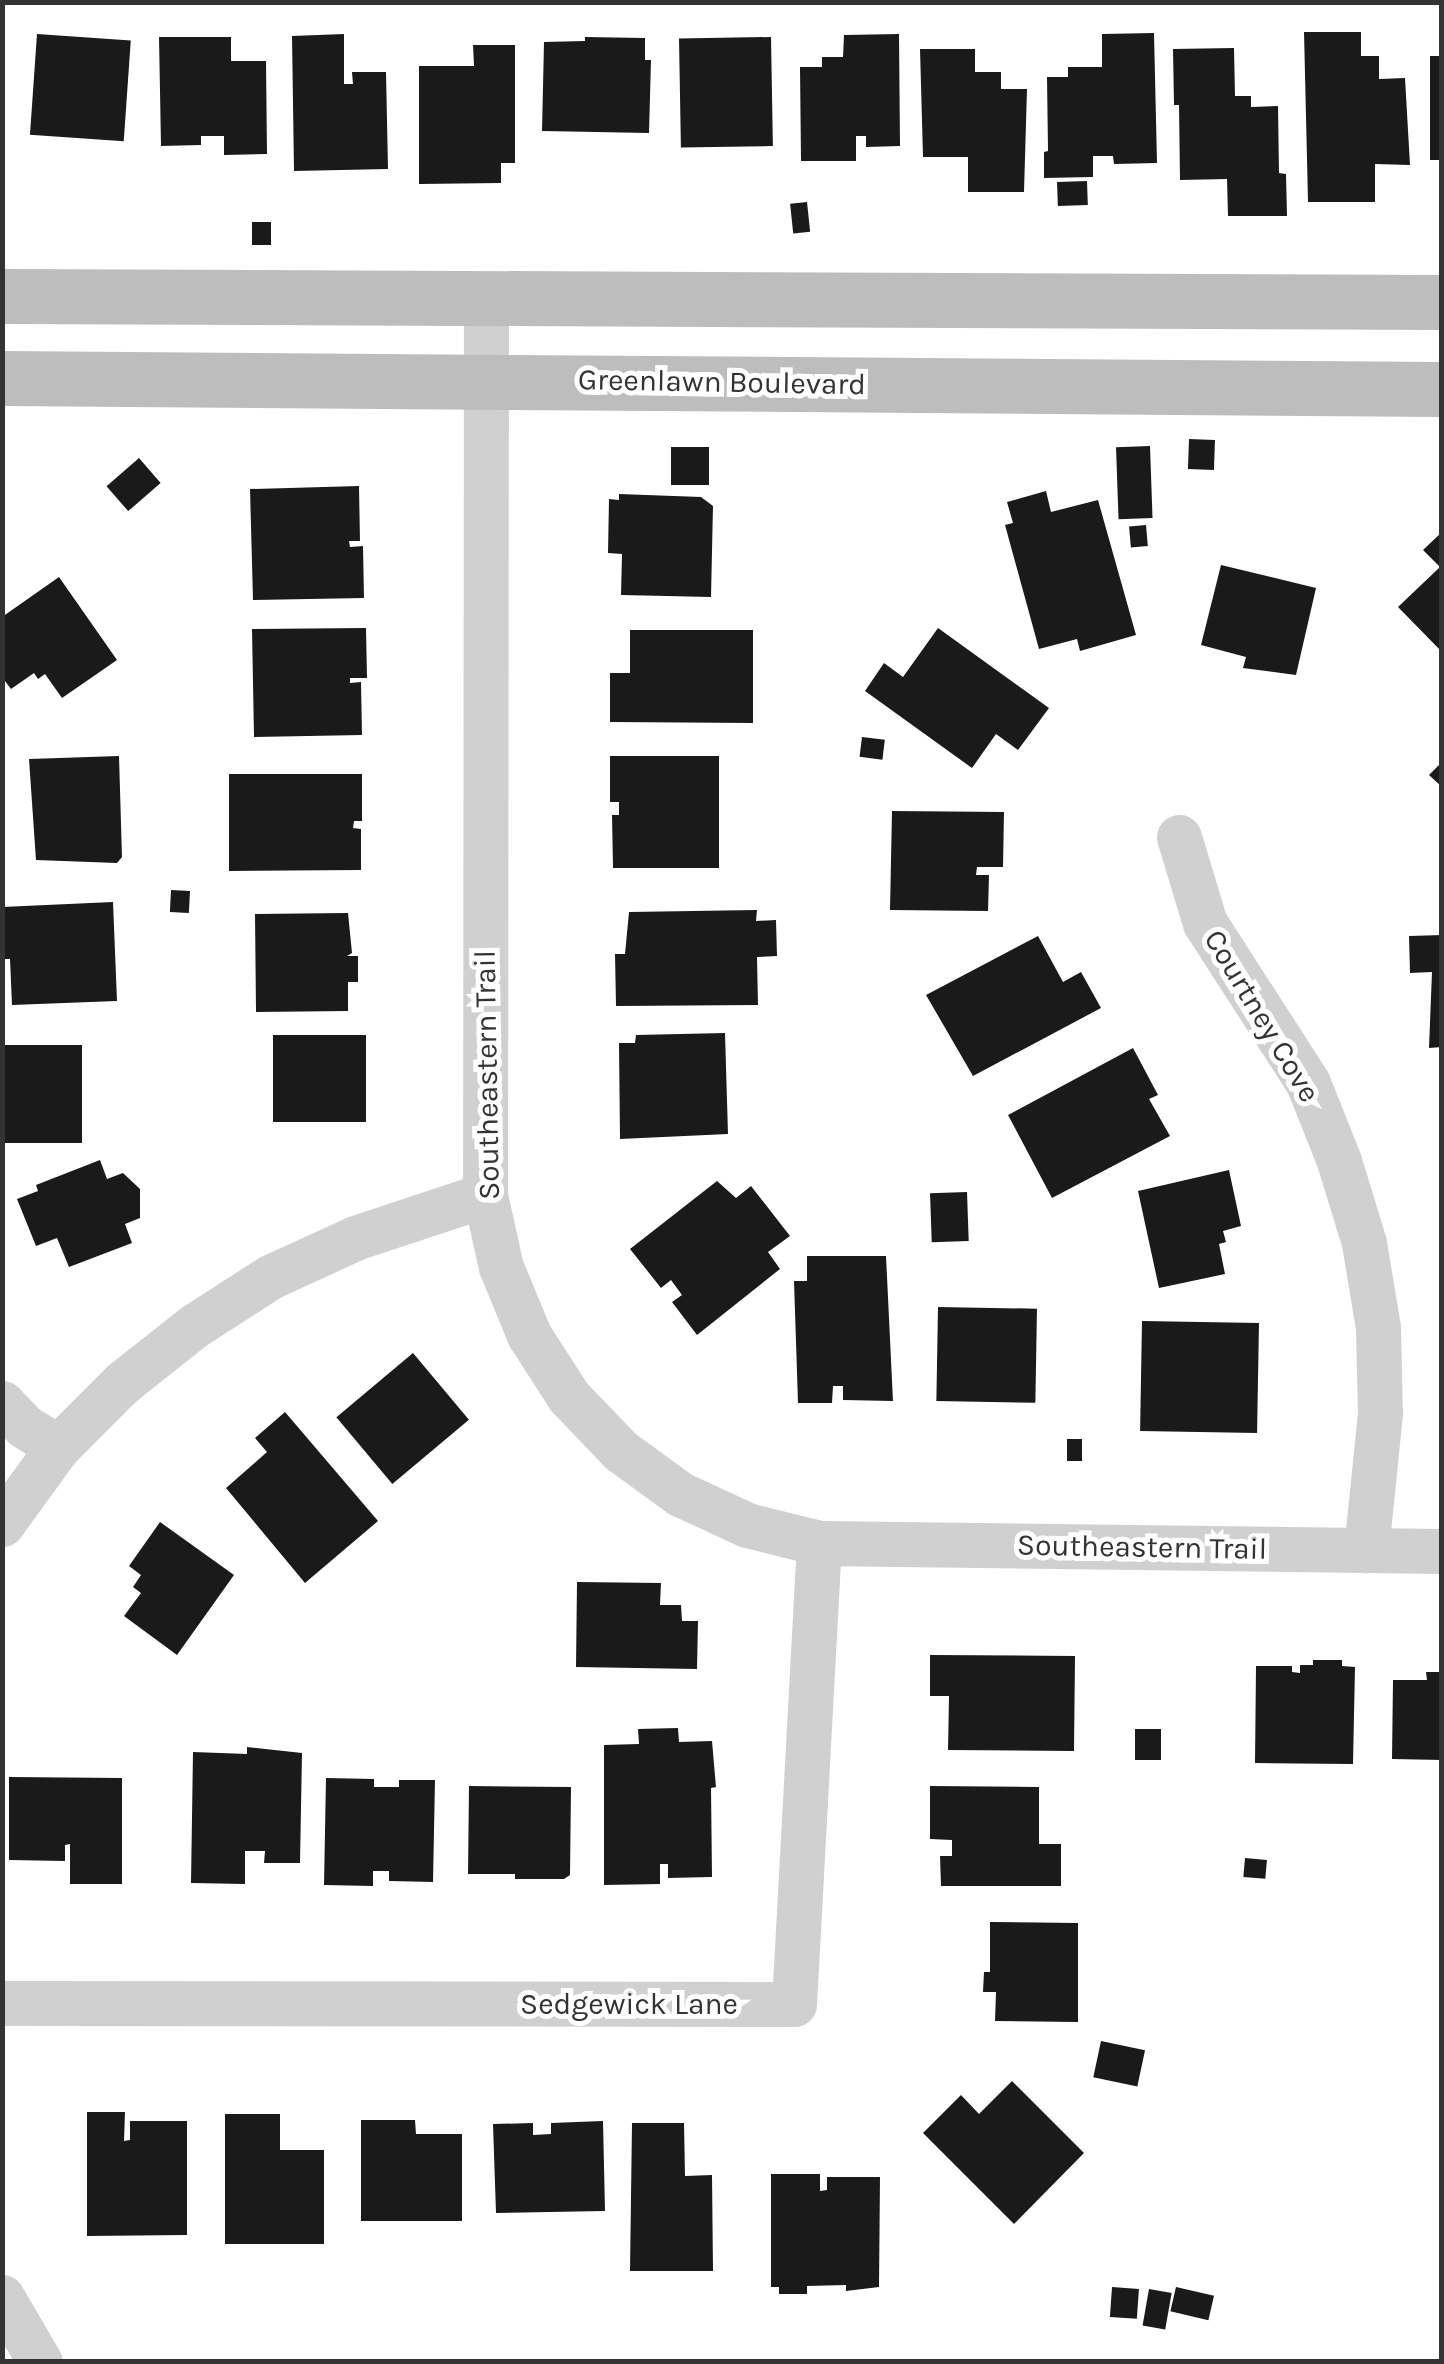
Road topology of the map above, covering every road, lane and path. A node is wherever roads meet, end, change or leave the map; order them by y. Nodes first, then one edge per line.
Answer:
1 (486, 295) junction
2 (2, 296) edge
3 (1442, 302) edge
4 (2, 378) edge
5 (486, 380) junction
6 (1442, 388) edge
7 (1179, 837) dead end
8 (485, 1195) junction
9 (2, 1403) edge
10 (58, 1447) junction
11 (2, 1524) edge
12 (819, 1544) junction
13 (1366, 1550) junction
14 (1442, 1551) edge
15 (2, 2003) edge
16 (2, 2297) edge
17 (40, 2362) edge

1 - 2 main road
1 - 3 main road
1 - 5 street, Southeastern Trail
4 - 5 main road, Greenlawn Boulevard
5 - 6 main road, Greenlawn Boulevard
5 - 8 street, Southeastern Trail
7 - 13 street, Courtney Cove
8 - 10 street
8 - 12 street, Southeastern Trail
9 - 10 street
10 - 11 street
12 - 13 street, Southeastern Trail
12 - 15 street, Sedgewick Lane
13 - 14 street, Southeastern Trail
16 - 17 street

